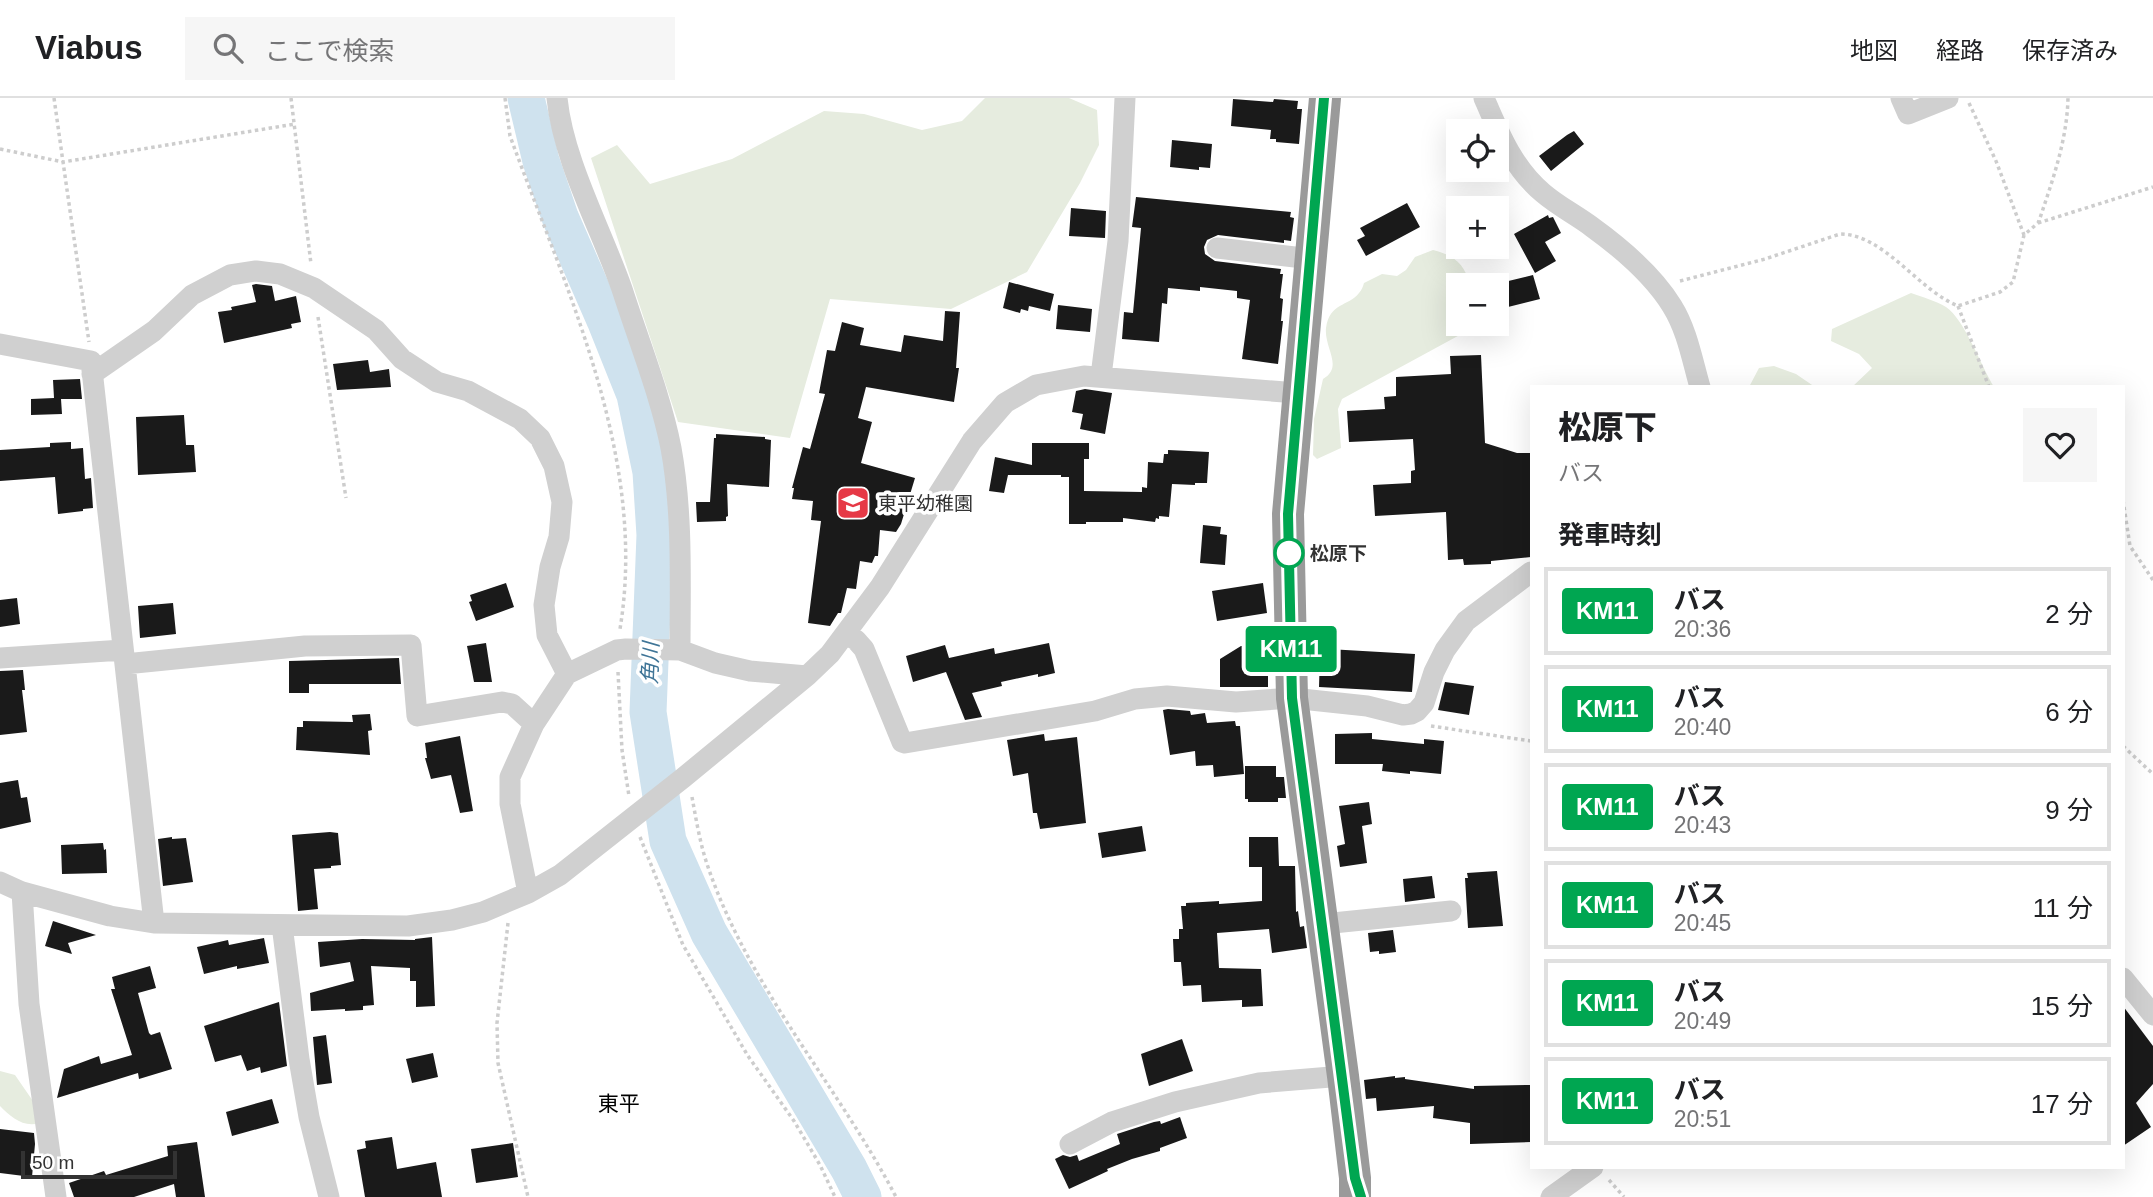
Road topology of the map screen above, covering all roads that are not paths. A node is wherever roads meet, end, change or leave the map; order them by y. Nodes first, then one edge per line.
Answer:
1 (557, 98) edge
2 (1125, 98) edge
3 (1325, 98) edge
4 (1484, 98) edge
5 (1901, 98) edge
6 (1948, 98) edge
7 (1217, 248) dead end
8 (1311, 259) junction
9 (0, 344) edge
10 (92, 367) junction
11 (1101, 376) junction
12 (1699, 385) edge
13 (1297, 393) junction
14 (1530, 573) edge
15 (846, 634) junction
16 (677, 650) junction
17 (124, 657) junction
18 (0, 658) edge
19 (567, 674) junction
20 (807, 676) junction
21 (1292, 698) junction
22 (534, 724) junction
23 (0, 881) edge
24 (22, 892) junction
25 (528, 893) junction
26 (1451, 911) dead end
27 (154, 923) junction
28 (1323, 924) junction
29 (282, 925) junction
30 (2125, 980) edge
31 (2153, 1015) edge
32 (1343, 1076) junction
33 (1070, 1144) dead end
34 (1600, 1172) edge
35 (1357, 1191) edge
36 (56, 1197) edge
37 (329, 1197) edge
38 (1551, 1197) edge

1 - 16 street
2 - 11 street
3 - 8 highway
4 - 12 street
5 - 6 street
7 - 8 street
8 - 13 highway
9 - 10 street
10 - 17 street
10 - 19 street
11 - 13 street
11 - 15 street
13 - 21 highway
14 - 21 street
15 - 20 street
15 - 21 street
16 - 19 street
16 - 20 street
17 - 18 street
17 - 22 street
17 - 27 street
19 - 22 street
20 - 25 street
21 - 28 highway
22 - 25 street
23 - 24 street
24 - 27 street
24 - 36 street
25 - 29 street
26 - 28 street
27 - 29 street
28 - 32 highway
29 - 37 street
30 - 31 street
32 - 33 street
32 - 35 highway
34 - 38 street

